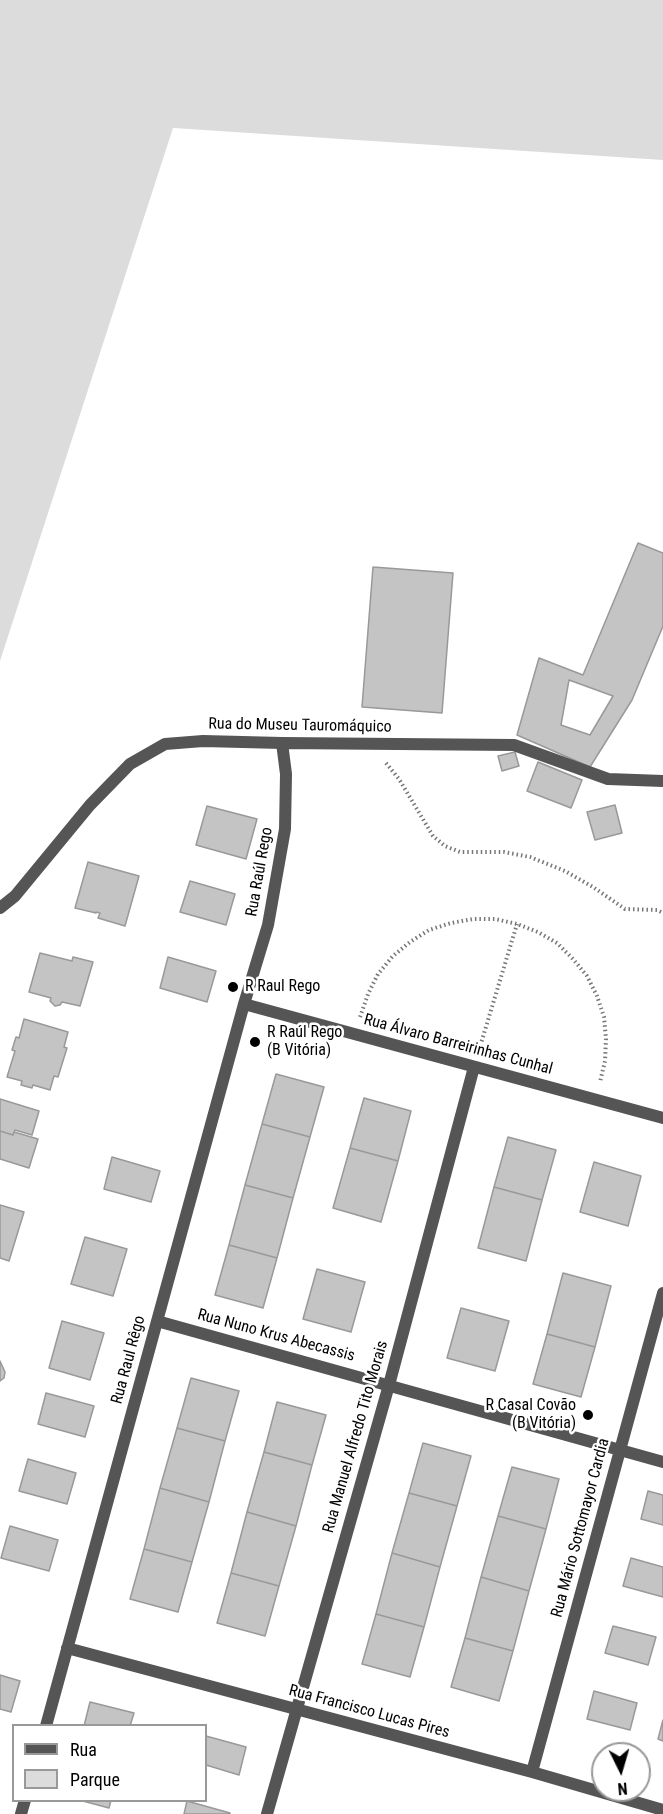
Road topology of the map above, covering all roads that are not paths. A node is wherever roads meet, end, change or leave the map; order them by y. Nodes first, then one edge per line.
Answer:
1 (282, 743) junction
2 (663, 781) edge
3 (0, 908) edge
4 (244, 1004) junction
5 (474, 1067) junction
6 (663, 1118) edge
7 (663, 1293) edge
8 (157, 1321) junction
9 (389, 1384) junction
10 (619, 1450) junction
11 (663, 1462) edge
12 (67, 1648) junction
13 (296, 1709) junction
14 (46, 1724) edge
15 (532, 1772) junction
16 (663, 1810) edge
17 (267, 1814) edge

1 - 2 street, Rua do Museu Tauromáquico
1 - 3 street, Rua do Museu Tauromáquico
1 - 4 street, Rua Raúl Rego
4 - 5 street, Rua Álvaro Barreirinhas Cunhal
4 - 8 street, Rua Raul Rêgo
5 - 6 street, Rua Álvaro Barreirinhas Cunhal
5 - 9 street, Rua Manuel Alfredo Tito Morais
7 - 10 street, Rua Mário Sottomayor Cardia
8 - 9 street, Rua Nuno Krus Abecassis
8 - 12 street, Rua Raul Rêgo
9 - 10 street, Rua Nuno Krus Abecassis
9 - 13 street, Rua Manuel Alfredo Tito Morais
10 - 11 street, Rua Nuno Krus Abecassis
10 - 15 street, Rua Mário Sottomayor Cardia
12 - 13 street, Rua Francisco Lucas Pires
12 - 14 street, Rua Raul Rêgo
13 - 15 street, Rua Francisco Lucas Pires
13 - 17 street, Rua Manuel Alfredo Tito Morais
15 - 16 street, Rua Francisco Lucas Pires

